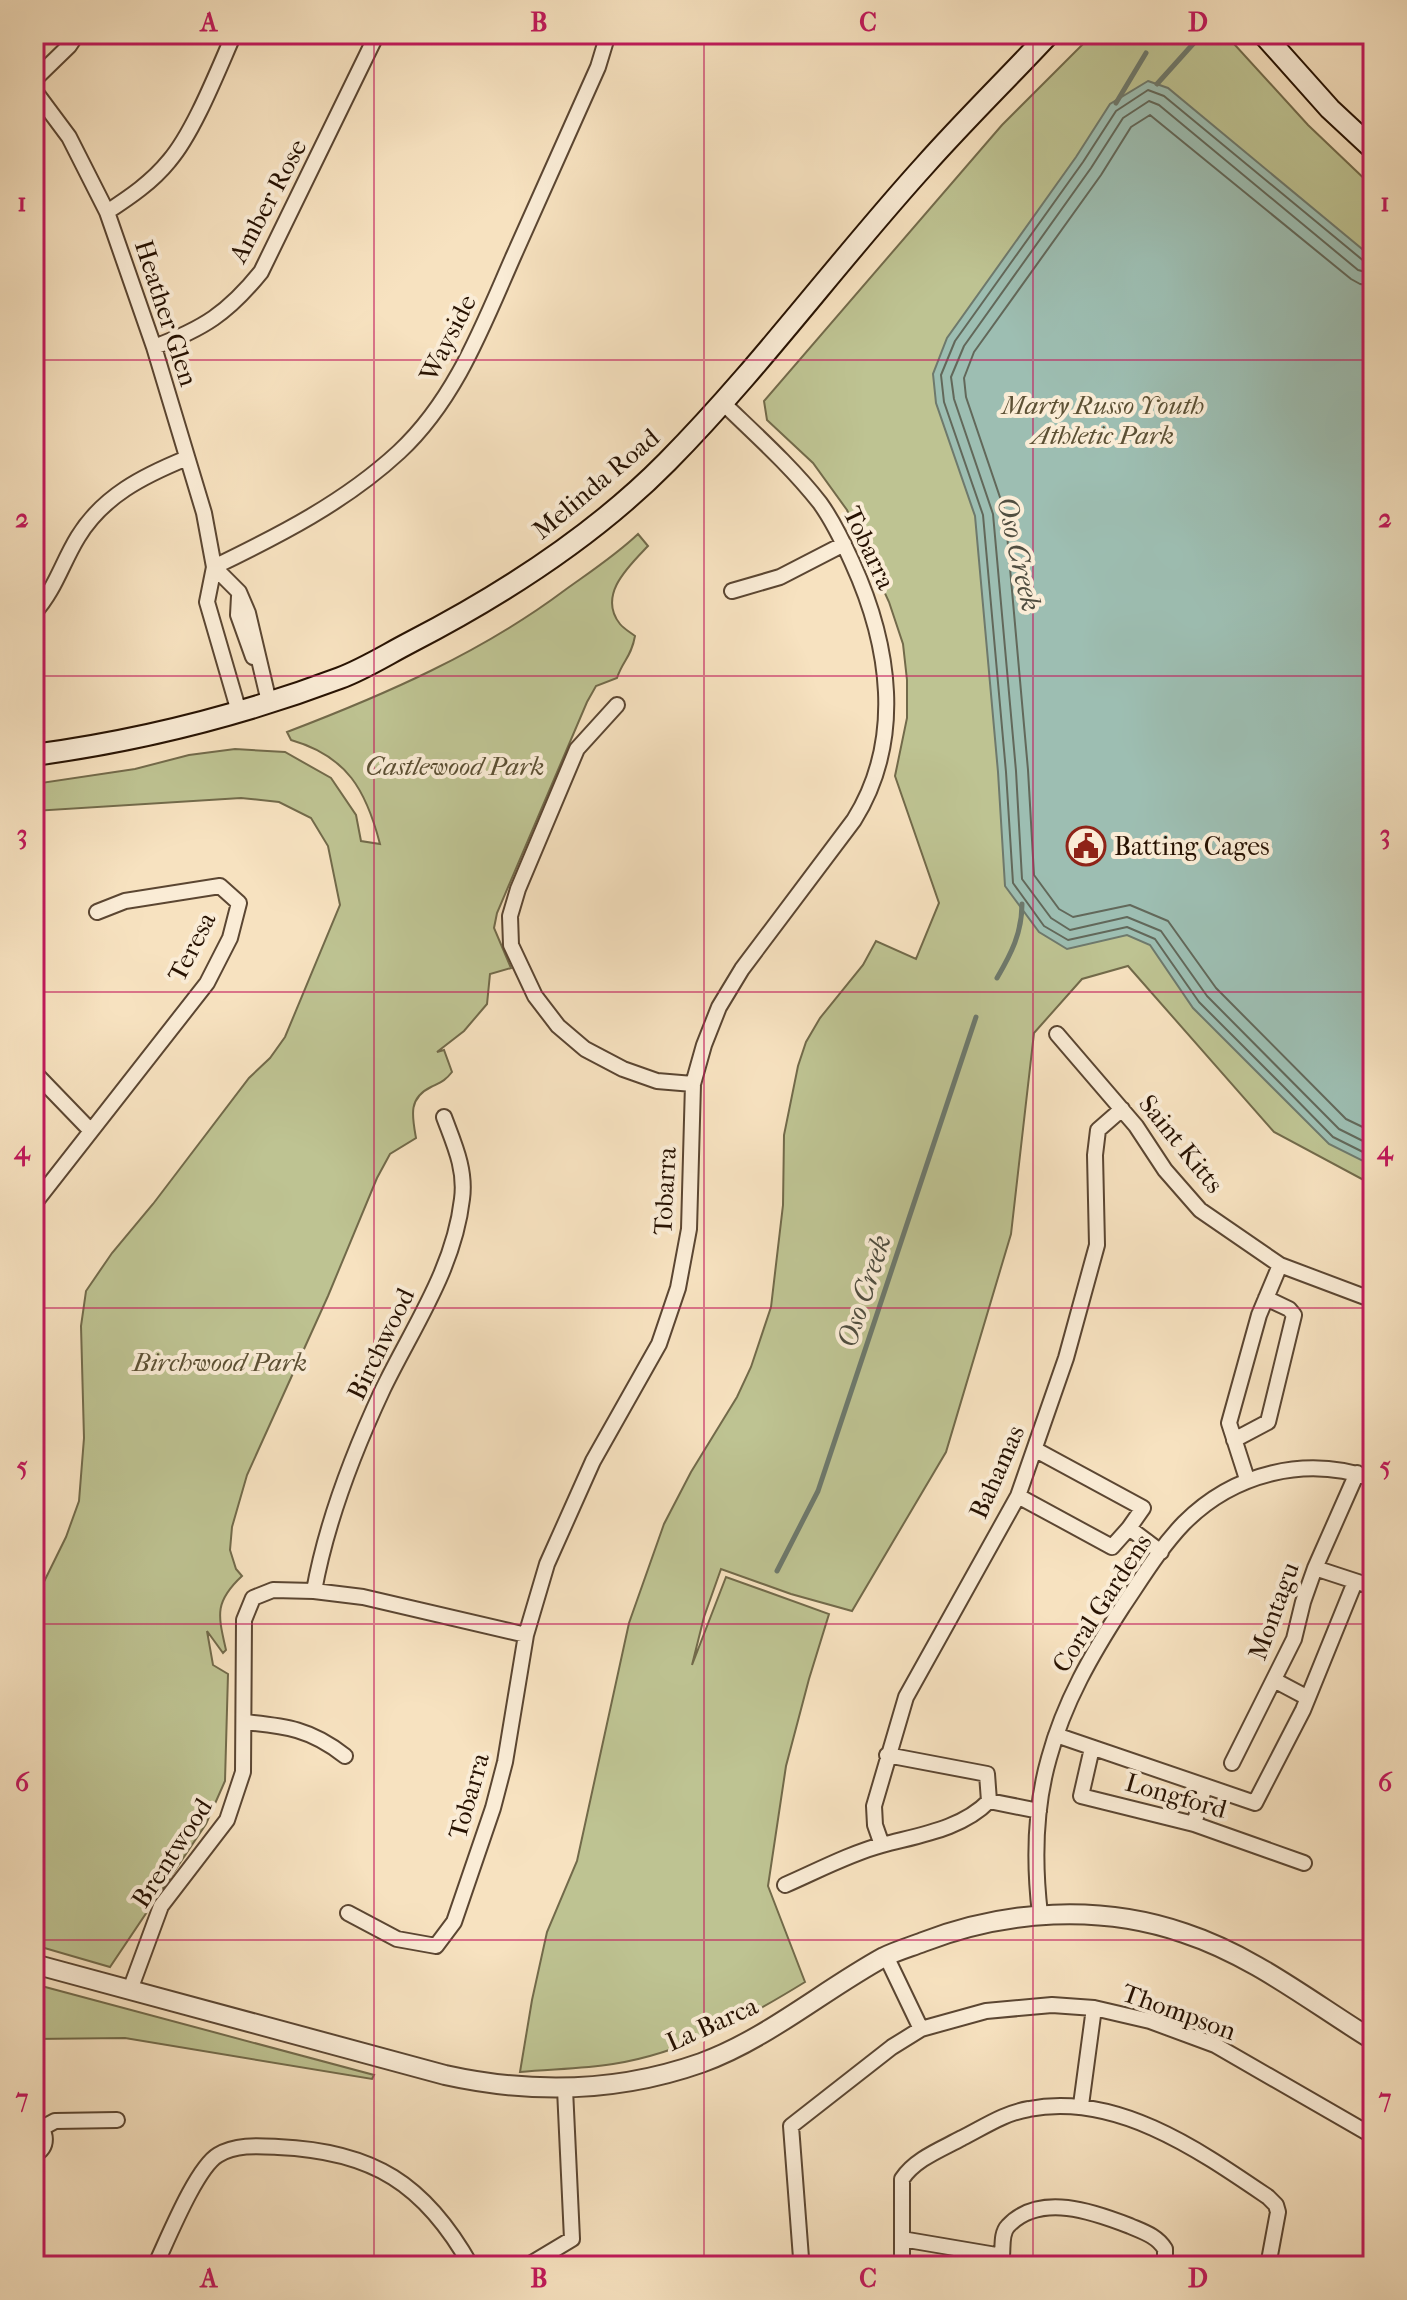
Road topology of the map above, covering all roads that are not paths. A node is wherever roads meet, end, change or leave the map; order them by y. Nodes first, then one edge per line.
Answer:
1 (77, 34) edge
2 (234, 34) edge
3 (377, 34) edge
4 (608, 34) edge
5 (1049, 34) edge
6 (1263, 34) edge
7 (34, 80) edge
8 (34, 90) edge
9 (1373, 149) edge
10 (107, 212) junction
11 (154, 347) junction
12 (722, 402) junction
13 (187, 458) junction
14 (844, 544) junction
15 (214, 567) junction
16 (732, 591) dead end
17 (239, 599) junction
18 (34, 613) edge
19 (210, 614) junction
20 (269, 702) junction
21 (617, 705) dead end
22 (239, 712) junction
23 (34, 755) edge
24 (97, 912) dead end
25 (1057, 1034) dead end
26 (34, 1072) edge
27 (693, 1084) junction
28 (1122, 1109) junction
29 (444, 1117) dead end
30 (91, 1131) junction
31 (34, 1204) edge
32 (1280, 1265) junction
33 (1266, 1298) junction
34 (1373, 1300) edge
35 (1234, 1440) junction
36 (1036, 1450) junction
37 (1357, 1473) junction
38 (1247, 1479) junction
39 (1373, 1479) edge
40 (1018, 1496) junction
41 (1129, 1528) junction
42 (1161, 1552) junction
43 (1315, 1568) junction
44 (1355, 1582) junction
45 (1373, 1587) edge
46 (314, 1591) junction
47 (526, 1635) junction
48 (1274, 1680) junction
49 (1308, 1698) junction
50 (244, 1722) junction
51 (1056, 1735) junction
52 (1092, 1748) junction
53 (887, 1755) junction
54 (345, 1756) dead end
55 (1232, 1763) dead end
56 (1205, 1786) junction
57 (989, 1801) junction
58 (1039, 1811) junction
59 (1194, 1824) junction
60 (882, 1845) junction
61 (1304, 1863) dead end
62 (785, 1885) dead end
63 (348, 1913) dead end
64 (1040, 1914) junction
65 (886, 1956) junction
66 (34, 1964) edge
67 (130, 1990) junction
68 (1094, 2008) junction
69 (921, 2029) junction
70 (1373, 2040) edge
71 (565, 2089) junction
72 (1081, 2105) junction
73 (117, 2120) dead end
74 (38, 2126) edge
75 (1373, 2136) edge
76 (34, 2155) edge
77 (902, 2239) junction
78 (1373, 2249) edge
79 (1002, 2261) edge
80 (155, 2266) edge
81 (471, 2266) edge
82 (527, 2266) edge
83 (799, 2266) edge
84 (902, 2266) edge
85 (1165, 2266) edge
86 (1268, 2266) edge
87 (1370, 2266) edge

1 - 7 street
2 - 10 street
3 - 11 street, Amber Rose
4 - 15 street, Wayside
5 - 12 main road, Melinda Road
6 - 9 main road
8 - 10 street, Heather Glen
10 - 11 street, Heather Glen
11 - 13 street, Heather Glen
12 - 14 street, Tobarra
12 - 20 main road, Melinda Road
13 - 15 street, Heather Glen
13 - 18 street
14 - 16 street
14 - 27 street, Tobarra
15 - 17 street
15 - 19 street, Heather Glen
17 - 19 street
17 - 20 street
19 - 22 street, Heather Glen
20 - 22 main road, Melinda Road
21 - 27 street
22 - 23 main road, Melinda Road
24 - 30 street, Teresa
25 - 28 street, Saint Kitts
26 - 30 street
27 - 47 street, Tobarra
28 - 32 street, Saint Kitts
28 - 36 street, Bahamas
29 - 46 street, Birchwood
30 - 31 street
32 - 33 street
32 - 34 street, Saint Kitts
33 - 35 street
33 - 35 street
35 - 38 street
36 - 40 street, Bahamas
36 - 41 street
37 - 38 street, Coral Gardens
37 - 39 street, Coral Gardens
37 - 43 street, Montagu
38 - 42 street, Coral Gardens
40 - 41 street
40 - 53 street, Bahamas
41 - 42 street
42 - 51 street, Coral Gardens
43 - 44 street
43 - 48 street, Montagu
44 - 45 street
44 - 49 street
46 - 47 street
46 - 50 street, Brentwood
47 - 63 street, Tobarra
48 - 49 street
48 - 55 street, Montagu
49 - 56 street
50 - 54 street
50 - 67 street, Brentwood
51 - 52 street
51 - 58 street, Coral Gardens
52 - 56 street
52 - 59 street, Longford
53 - 57 street
53 - 60 street, Bahamas
56 - 59 street
57 - 58 street
57 - 60 street
58 - 64 street, Coral Gardens
59 - 61 street, Longford
60 - 62 street
64 - 65 street, La Barca
64 - 70 street, La Barca
65 - 69 street
65 - 71 street, La Barca
66 - 67 street, La Barca
67 - 71 street, La Barca
68 - 69 street, Thompson
68 - 72 street
68 - 75 street, Thompson
69 - 83 street, Thompson
71 - 82 street
72 - 77 street
72 - 86 street
73 - 74 street
74 - 76 street
77 - 79 street
77 - 84 street
78 - 87 street
79 - 85 street
80 - 81 street

